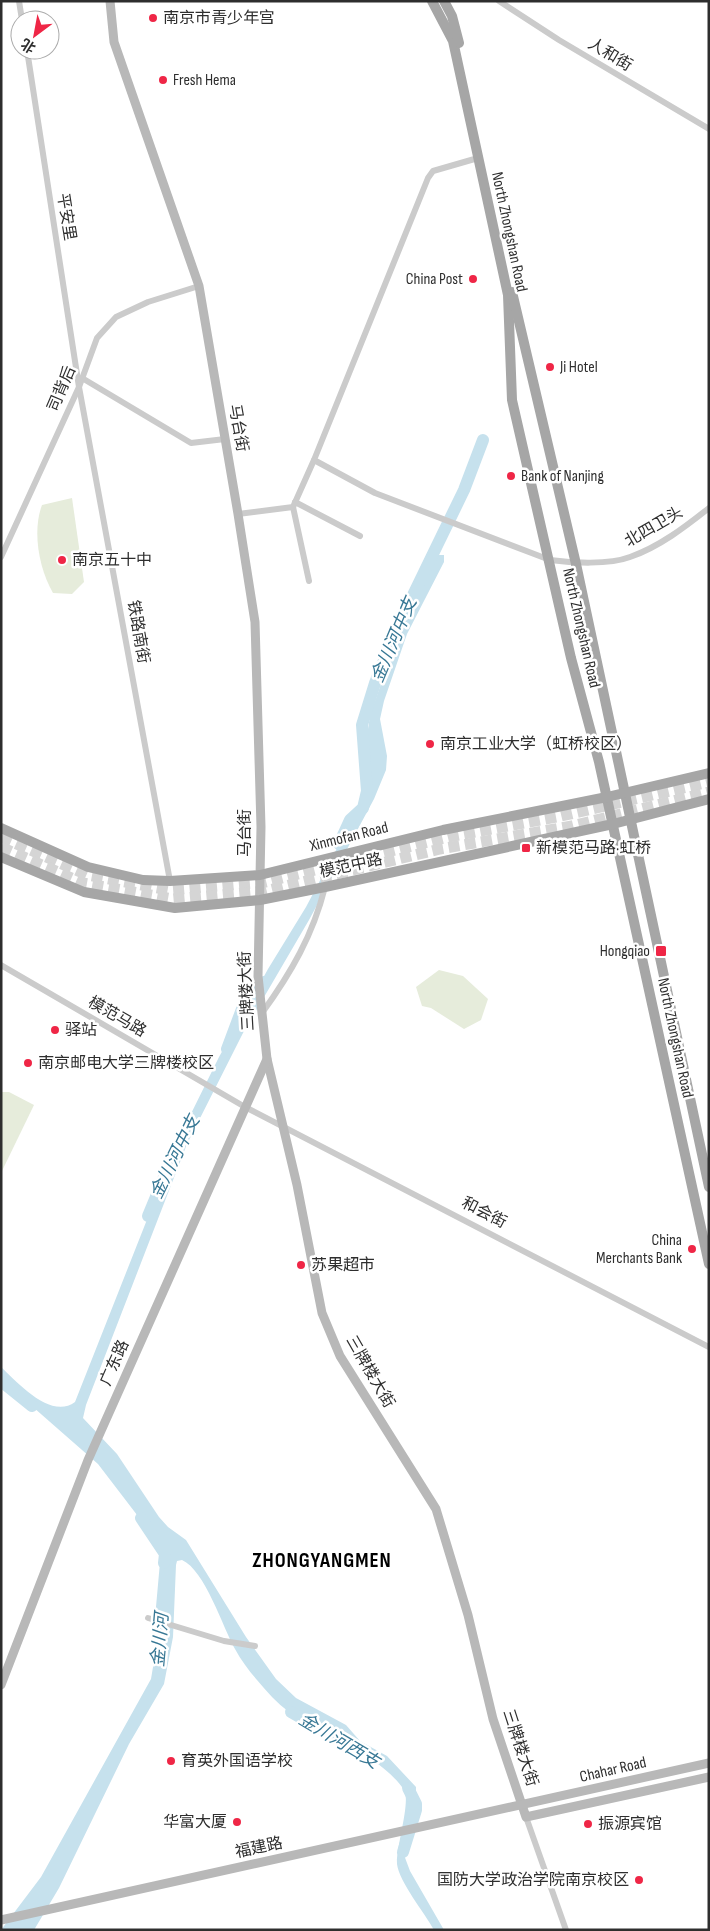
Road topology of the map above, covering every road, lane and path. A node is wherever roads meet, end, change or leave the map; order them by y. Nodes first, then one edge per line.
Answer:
1 (110, 1) edge
2 (432, 1) edge
3 (444, 1) edge
4 (499, 1) edge
5 (29, 60) edge
6 (709, 128) edge
7 (478, 158) junction
8 (199, 286) junction
9 (82, 378) junction
10 (79, 387) junction
11 (225, 439) junction
12 (314, 460) junction
13 (294, 504) junction
14 (709, 508) edge
15 (238, 514) junction
16 (360, 536) dead end
17 (1, 557) edge
18 (550, 560) junction
19 (576, 564) junction
20 (309, 581) dead end
21 (709, 773) edge
22 (624, 793) junction
23 (607, 797) junction
24 (709, 799) edge
25 (629, 819) junction
26 (613, 824) junction
27 (1, 828) edge
28 (1, 857) edge
29 (260, 875) junction
30 (170, 881) junction
31 (325, 887) junction
32 (260, 900) junction
33 (1, 965) edge
34 (262, 1013) junction
35 (266, 1059) junction
36 (245, 1106) junction
37 (282, 1124) junction
38 (709, 1187) edge
39 (709, 1264) edge
40 (709, 1347) edge
41 (148, 1618) dead end
42 (255, 1646) dead end
43 (1, 1685) edge
44 (709, 1763) edge
45 (709, 1777) edge
46 (523, 1805) junction
47 (526, 1817) junction
48 (1, 1920) edge
49 (566, 1930) edge

1 - 8 street, 马台街
2 - 7 main road, North Zhongshan Road
3 - 19 main road, North Zhongshan Road
4 - 6 street, 人和街
5 - 10 street, 平安里
7 - 12 street
7 - 18 main road, North Zhongshan Road
8 - 9 street, 司背后
8 - 11 street, 马台街
9 - 10 street, 司背后
9 - 11 street
10 - 17 street, 司背后
10 - 30 street, 铁路南街
11 - 15 street, 马台街
12 - 13 street
12 - 18 street, 北四卫头
13 - 15 street
13 - 16 street
13 - 20 street
14 - 19 street, 北四卫头
15 - 29 street, 马台街
18 - 19 street, 北四卫头
18 - 23 main road, North Zhongshan Road
19 - 22 main road, North Zhongshan Road
21 - 22 main road, Xinmofan Road
22 - 23 main road, Xinmofan Road
22 - 25 main road, North Zhongshan Road
23 - 26 main road, North Zhongshan Road
23 - 29 main road, Xinmofan Road
24 - 25 main road, 模范中路
25 - 26 main road, 模范中路
25 - 38 main road, North Zhongshan Road
26 - 31 main road, 模范中路
26 - 39 main road, North Zhongshan Road
27 - 30 main road, Xinmofan Road
28 - 32 main road, 模范中路
29 - 30 main road, Xinmofan Road
29 - 32 street, 三牌楼大街
31 - 32 main road, 模范中路
31 - 34 street
32 - 34 street, 三牌楼大街
33 - 36 street, 模范马路
34 - 35 street, 三牌楼大街
35 - 36 street, 广东路
35 - 37 street, 三牌楼大街
36 - 37 street, 和会街
36 - 43 street, 广东路
37 - 40 street, 和会街
37 - 46 street, 三牌楼大街
41 - 42 street
44 - 46 street, Chahar Road
45 - 47 street, Chahar Road
46 - 47 street, 三牌楼大街
46 - 48 street, 福建路
47 - 49 street

